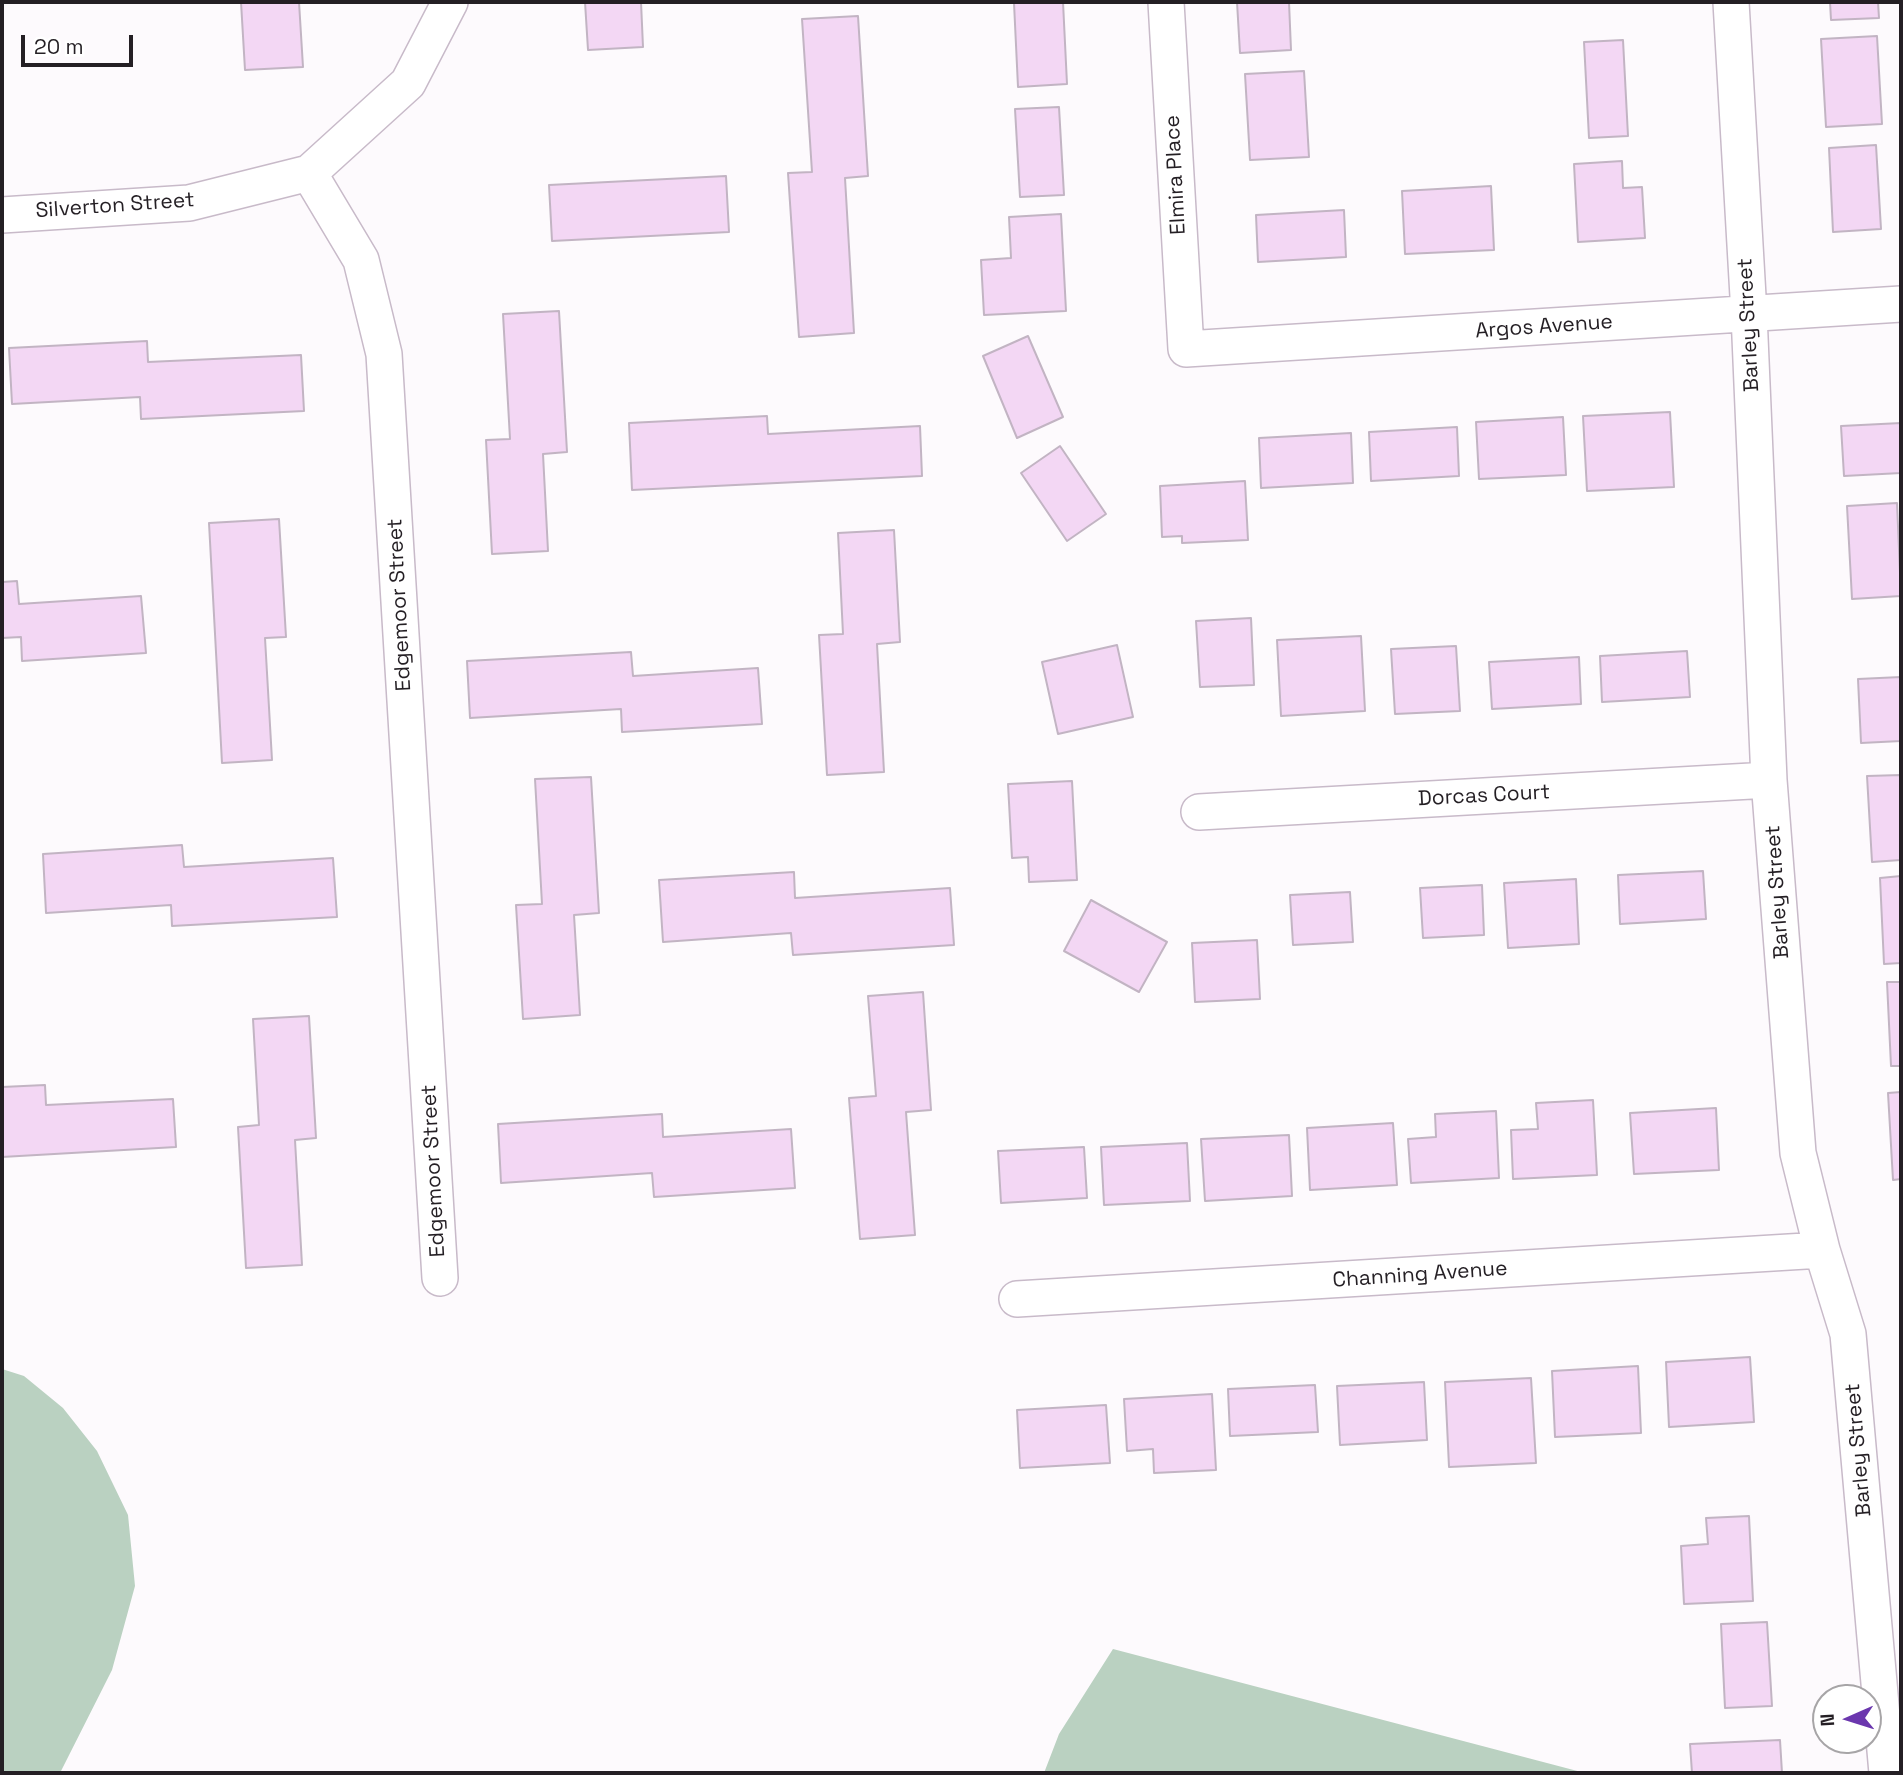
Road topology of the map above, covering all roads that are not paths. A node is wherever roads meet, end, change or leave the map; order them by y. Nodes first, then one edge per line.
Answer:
1 (450, 2) edge
2 (1166, 2) edge
3 (1731, 2) edge
4 (309, 173) junction
5 (2, 215) edge
6 (1901, 304) edge
7 (1749, 314) junction
8 (1186, 349) joint
9 (1769, 780) junction
10 (1199, 813) dead end
11 (1822, 1250) junction
12 (440, 1279) dead end
13 (1017, 1299) dead end
14 (1887, 1773) edge

1 - 4 street
2 - 8 street, Elmira Place
3 - 7 street, Barley Street
4 - 5 street, Silverton Street
4 - 12 street, Edgemoor Street
6 - 7 street, Argos Avenue
7 - 8 street, Argos Avenue
7 - 9 street, Barley Street
9 - 10 street, Dorcas Court
9 - 11 street, Barley Street
11 - 13 street, Channing Avenue
11 - 14 street, Barley Street

